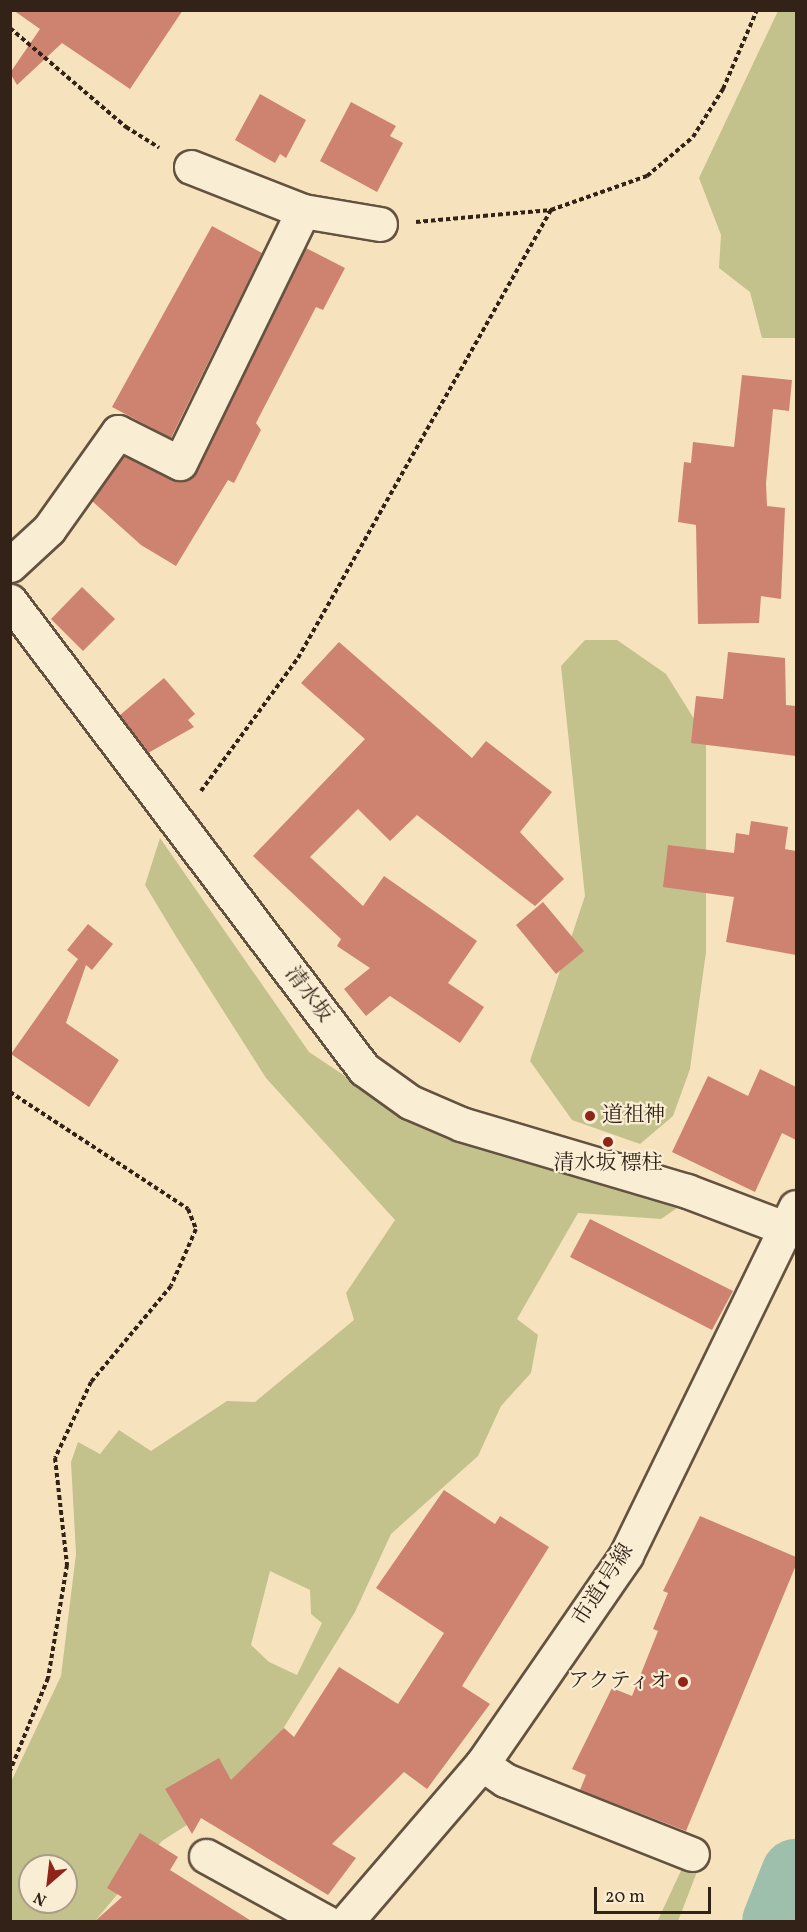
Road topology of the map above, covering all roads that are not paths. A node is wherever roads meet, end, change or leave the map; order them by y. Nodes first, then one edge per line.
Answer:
1 (191, 167) road end
2 (303, 211) junction
3 (380, 224) road end
4 (10, 565) edge
5 (10, 601) edge
6 (792, 1218) edge
7 (482, 1764) junction
8 (692, 1854) dead end
9 (206, 1856) dead end
10 (326, 1922) edge
11 (346, 1922) edge

1 - 2 street
2 - 3 street
2 - 4 street
5 - 6 street, 清水坂
6 - 7 street, 市道1号線
7 - 8 street
7 - 11 street, 市道1号線
9 - 10 street

